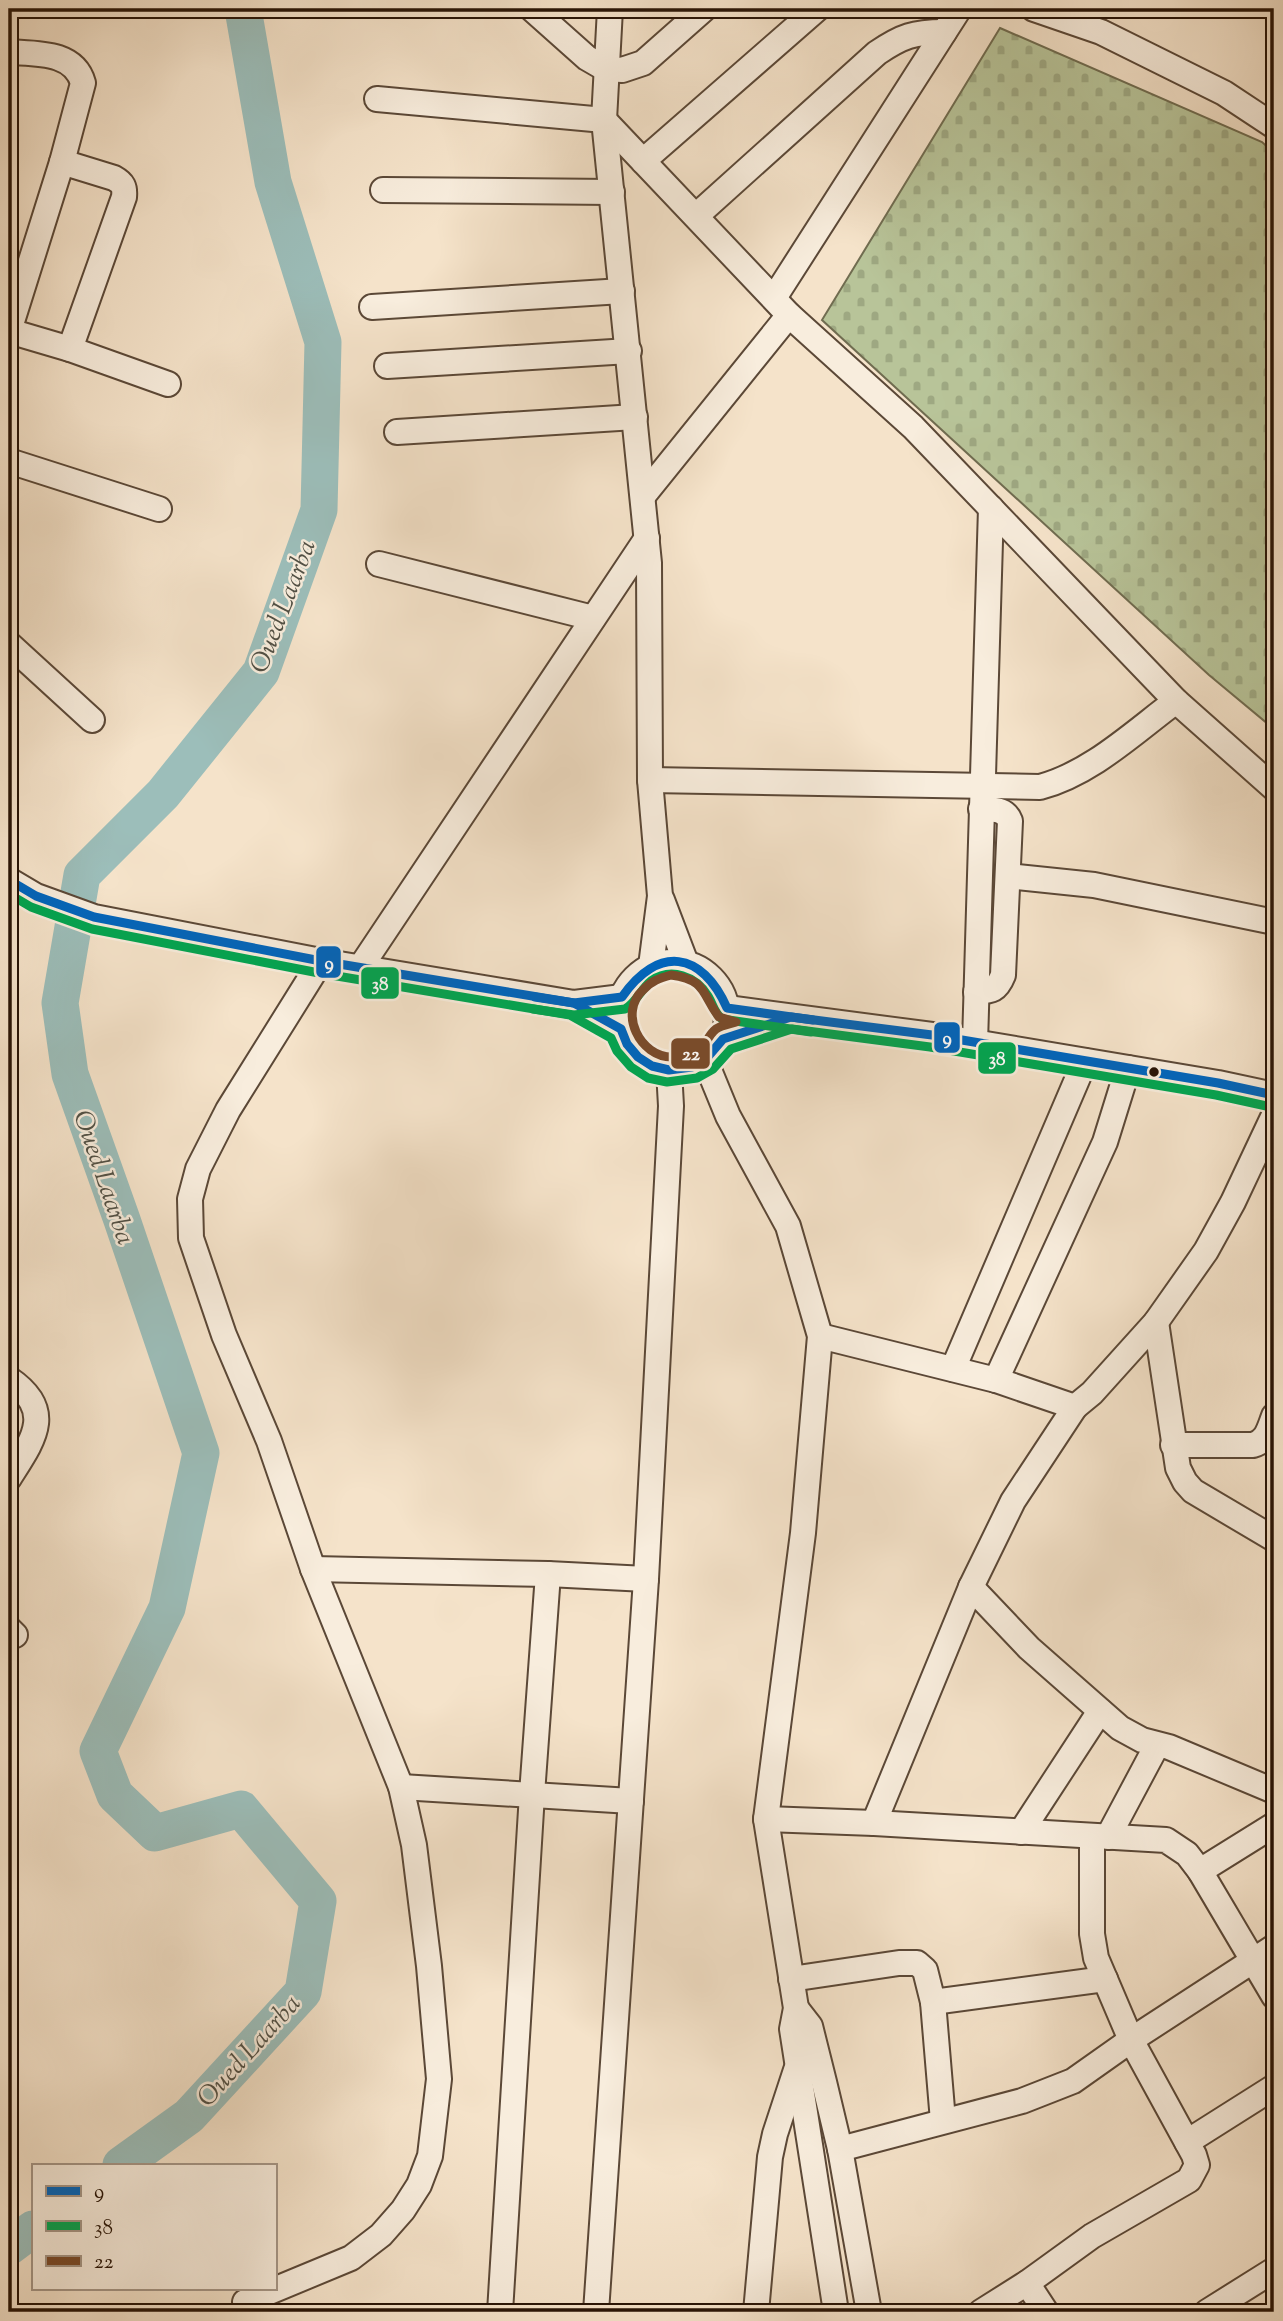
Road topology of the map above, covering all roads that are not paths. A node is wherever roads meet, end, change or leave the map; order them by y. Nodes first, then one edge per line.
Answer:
1 (532, 9) edge
2 (610, 9) edge
3 (704, 9) edge
4 (817, 9) edge
5 (959, 9) edge
6 (1034, 9) edge
7 (944, 32) junction
8 (9, 52) edge
9 (606, 69) junction
10 (377, 99) dead end
11 (604, 120) junction
12 (1274, 126) edge
13 (643, 161) junction
14 (62, 162) junction
15 (383, 190) dead end
16 (612, 192) junction
17 (696, 216) junction
18 (622, 291) junction
19 (781, 306) junction
20 (372, 307) dead end
21 (9, 331) edge
22 (70, 349) junction
23 (629, 351) junction
24 (387, 366) dead end
25 (169, 384) dead end
26 (635, 417) junction
27 (397, 432) dead end
28 (9, 461) edge
29 (643, 496) junction
30 (991, 508) junction
31 (159, 509) dead end
32 (647, 538) junction
33 (379, 564) dead end
34 (593, 618) junction
35 (9, 644) edge
36 (1176, 701) junction
37 (92, 720) dead end
38 (650, 780) junction
39 (982, 785) junction
40 (1274, 789) edge
41 (981, 809) junction
42 (1008, 876) junction
43 (9, 880) edge
44 (660, 896) junction
45 (1274, 922) edge
46 (321, 961) junction
47 (686, 962) junction
48 (651, 966) junction
49 (360, 968) junction
50 (976, 992) junction
51 (622, 997) junction
52 (574, 1003) junction
53 (727, 1008) junction
54 (791, 1017) junction
55 (621, 1029) junction
56 (723, 1039) junction
57 (975, 1043) junction
58 (705, 1060) junction
59 (1085, 1061) junction
60 (1128, 1068) junction
61 (673, 1070) junction
62 (1274, 1095) edge
63 (728, 1115) junction
64 (1274, 1115) edge
65 (1156, 1322) junction
66 (820, 1336) junction
67 (953, 1369) junction
68 (9, 1379) edge
69 (996, 1380) junction
70 (1075, 1407) junction
71 (1274, 1416) edge
72 (1173, 1445) junction
73 (9, 1478) edge
74 (1274, 1539) edge
75 (313, 1569) junction
76 (548, 1574) junction
77 (646, 1579) junction
78 (971, 1587) junction
79 (1100, 1711) junction
80 (1157, 1745) junction
81 (401, 1787) junction
82 (1274, 1791) edge
83 (532, 1794) junction
84 (632, 1801) junction
85 (765, 1819) junction
86 (874, 1822) junction
87 (1272, 1831) edge
88 (1021, 1832) junction
89 (1100, 1837) junction
90 (1200, 1871) junction
91 (1274, 1947) edge
92 (1252, 1962) junction
93 (791, 1979) junction
94 (1105, 1979) junction
95 (1274, 1997) edge
96 (933, 2002) junction
97 (796, 2008) junction
98 (1131, 2039) junction
99 (797, 2066) junction
100 (1274, 2087) edge
101 (943, 2122) junction
102 (1187, 2142) junction
103 (840, 2150) junction
104 (1274, 2270) edge
105 (1027, 2283) junction
106 (276, 2289) edge
107 (274, 2290) edge
108 (245, 2302) dead end
109 (500, 2312) edge
110 (596, 2312) edge
111 (755, 2312) edge
112 (836, 2312) edge
113 (869, 2312) edge
114 (981, 2312) edge
115 (1046, 2312) edge
116 (1207, 2312) edge

1 - 9 street
2 - 9 street
3 - 9 street
4 - 13 street
5 - 7 street
6 - 12 street
7 - 17 street
7 - 19 street
8 - 14 street
9 - 11 street
10 - 11 street
11 - 13 street
11 - 16 street
13 - 17 street
14 - 21 street
14 - 22 street
15 - 16 street
16 - 18 street
17 - 19 street
18 - 20 street
18 - 23 street
19 - 29 street
19 - 30 street
21 - 22 street
22 - 25 street
23 - 24 street
23 - 26 street
26 - 27 street
26 - 29 street
28 - 31 street
29 - 32 street
30 - 36 street
30 - 39 street
32 - 34 street
32 - 38 street
33 - 34 street
34 - 49 street
35 - 37 street
36 - 39 street
36 - 40 street
38 - 39 street
38 - 44 street
39 - 41 street
41 - 42 street
41 - 50 street
42 - 45 street
42 - 50 street
43 - 46 street
44 - 47 street
44 - 48 street
46 - 49 street
46 - 75 street
47 - 48 street
47 - 53 street
48 - 51 street
49 - 52 street
50 - 57 street
51 - 52 street
51 - 55 street
52 - 55 street
53 - 54 street
53 - 56 street
54 - 56 street
54 - 57 street
55 - 61 street
56 - 58 street
57 - 59 street
58 - 61 street
58 - 63 street
59 - 60 street
59 - 67 street
60 - 62 street
60 - 69 street
61 - 63 street
61 - 77 street
63 - 66 street
64 - 65 street
65 - 70 street
65 - 72 street
66 - 67 street
66 - 85 street
67 - 69 street
68 - 73 street
69 - 70 street
70 - 78 street
71 - 72 street
72 - 74 street
75 - 76 street
75 - 81 street
76 - 77 street
76 - 83 street
77 - 84 street
78 - 79 street
78 - 86 street
79 - 80 street
79 - 88 street
80 - 82 street
80 - 89 street
81 - 83 street
81 - 106 street
83 - 84 street
83 - 109 street
84 - 110 street
85 - 86 street
85 - 93 street
86 - 88 street
87 - 90 street
88 - 89 street
89 - 90 street
89 - 94 street
90 - 92 street
91 - 92 street
92 - 95 street
92 - 98 street
93 - 96 street
93 - 97 street
94 - 96 street
94 - 98 street
96 - 101 street
97 - 99 street
97 - 103 street
98 - 101 street
98 - 102 street
99 - 111 street
99 - 112 street
100 - 102 street
101 - 103 street
102 - 105 street
103 - 113 street
104 - 116 street
105 - 114 street
105 - 115 street
107 - 108 street

